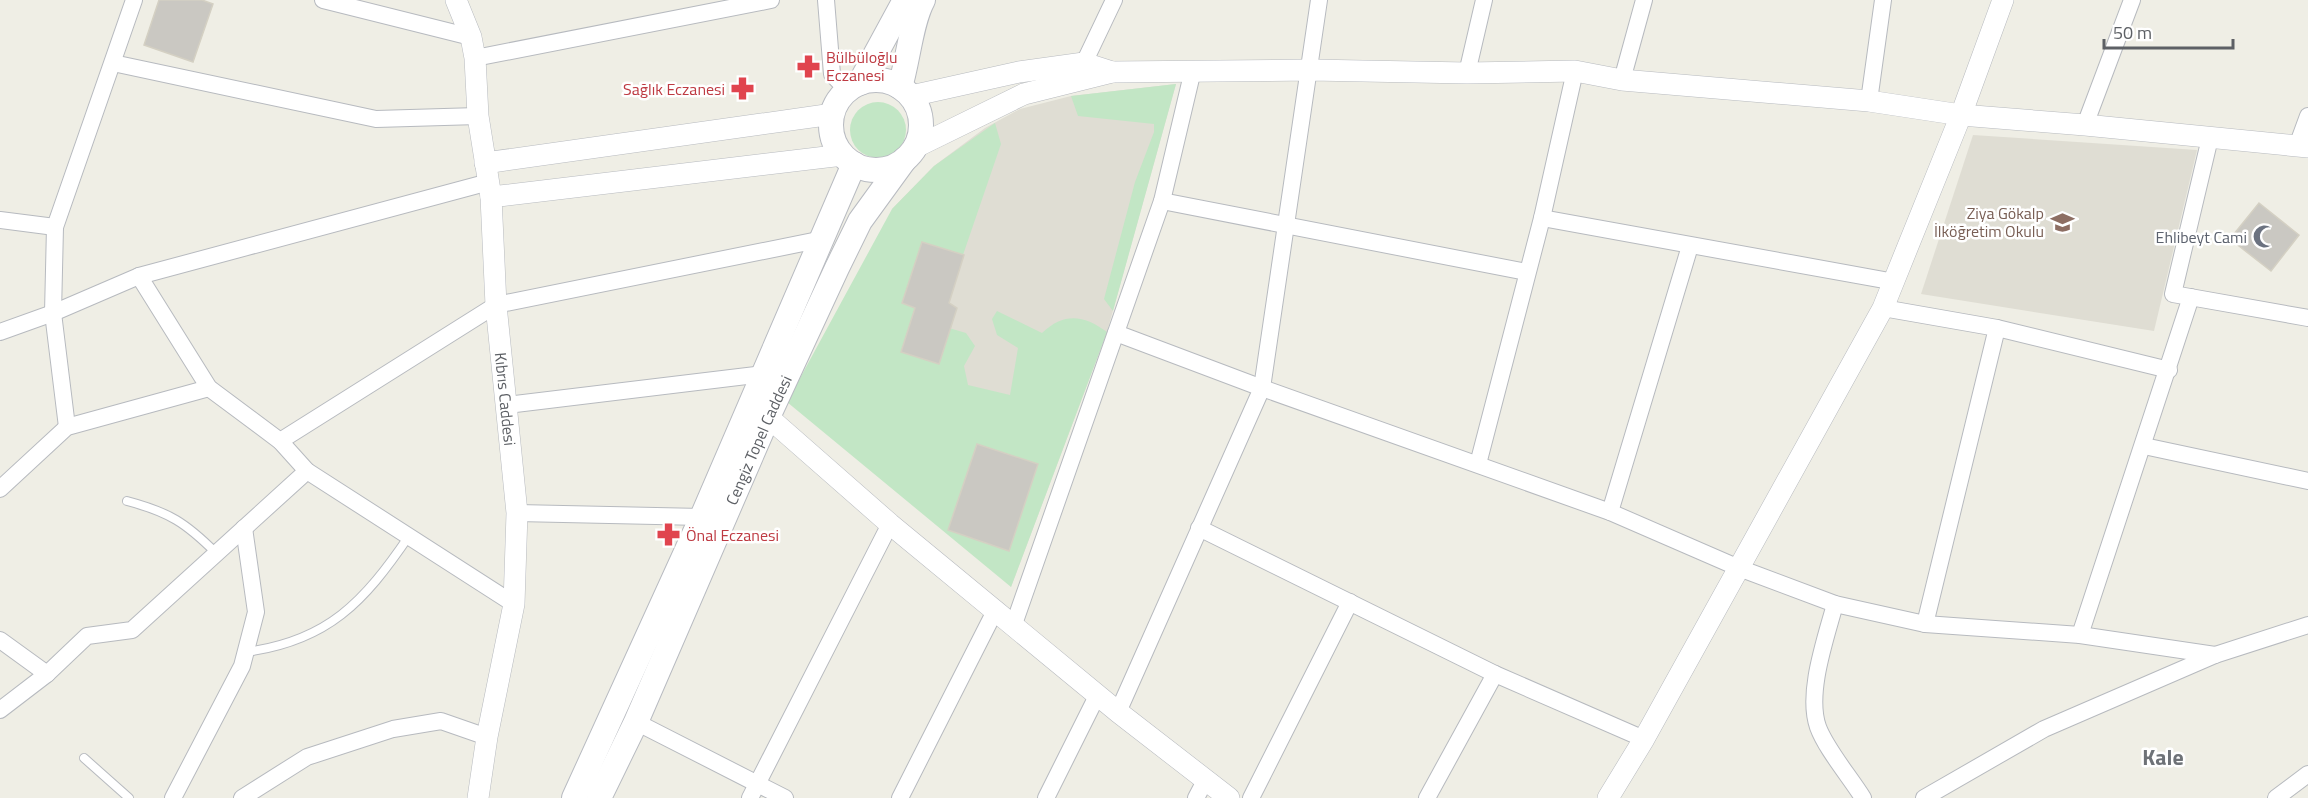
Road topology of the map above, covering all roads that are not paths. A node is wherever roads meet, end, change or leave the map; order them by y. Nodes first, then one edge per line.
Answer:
1 (134, 0) edge
2 (323, 0) edge
3 (456, 0) edge
4 (771, 0) edge
5 (826, 0) edge
6 (905, 0) edge
7 (923, 0) edge
8 (1114, 0) edge
9 (1319, 0) edge
10 (1484, 0) edge
11 (1644, 0) edge
12 (1883, 0) edge
13 (2003, 0) edge
14 (2132, 0) edge
15 (471, 37) junction
16 (475, 58) junction
17 (113, 63) junction
18 (1084, 63) junction
19 (1193, 70) junction
20 (1311, 70) junction
21 (1575, 71) junction
22 (1112, 72) junction
23 (1467, 73) junction
24 (1622, 80) junction
25 (854, 87) junction
26 (906, 91) junction
27 (1869, 101) junction
28 (833, 114) junction
29 (1961, 115) junction
30 (478, 116) junction
31 (2308, 117) edge
32 (2085, 125) junction
33 (2210, 138) junction
34 (2303, 147) edge
35 (910, 153) junction
36 (849, 160) junction
37 (488, 181) junction
38 (1162, 201) junction
39 (1542, 218) junction
40 (0, 220) edge
41 (1286, 225) junction
42 (55, 227) junction
43 (823, 239) junction
44 (1690, 246) junction
45 (1526, 272) junction
46 (139, 276) junction
47 (1895, 282) junction
48 (2191, 297) junction
49 (496, 304) junction
50 (1883, 308) junction
51 (53, 313) junction
52 (2308, 318) edge
53 (1997, 328) junction
54 (0, 332) edge
55 (1116, 333) junction
56 (2169, 370) junction
57 (764, 374) junction
58 (209, 388) junction
59 (1262, 388) junction
60 (507, 405) junction
61 (768, 417) junction
62 (67, 427) junction
63 (280, 441) junction
64 (2144, 446) junction
65 (1478, 464) junction
66 (307, 471) junction
67 (2308, 481) edge
68 (0, 489) edge
69 (128, 501) dead end
70 (1610, 512) junction
71 (517, 513) junction
72 (702, 517) junction
73 (890, 524) junction
74 (244, 528) junction
75 (1199, 528) junction
76 (409, 536) junction
77 (216, 554) junction
78 (1739, 567) junction
79 (1350, 602) junction
80 (514, 604) junction
81 (1835, 604) junction
82 (996, 609) junction
83 (1014, 624) junction
84 (1925, 624) junction
85 (2308, 625) edge
86 (2080, 635) junction
87 (0, 640) edge
88 (246, 652) junction
89 (2215, 656) junction
90 (47, 674) junction
91 (1495, 674) junction
92 (1098, 694) junction
93 (0, 710) edge
94 (1118, 712) junction
95 (636, 722) junction
96 (486, 737) junction
97 (1644, 739) junction
98 (84, 758) dead end
99 (2308, 774) edge
100 (1201, 789) edge
101 (753, 791) edge
102 (129, 798) edge
103 (173, 798) edge
104 (242, 798) edge
105 (478, 798) edge
106 (574, 798) edge
107 (599, 798) edge
108 (785, 798) edge
109 (900, 798) edge
110 (1046, 798) edge
111 (1229, 798) edge
112 (1251, 798) edge
113 (1427, 798) edge
114 (1608, 798) edge
115 (1863, 798) edge
116 (1925, 798) edge
117 (2276, 798) edge

1 - 17 street
2 - 15 street
3 - 15 street, Kıbrıs Caddesi
4 - 16 street
5 - 25 street
6 - 25 main road
7 - 26 main road
8 - 18 street
9 - 20 street
10 - 23 street
11 - 24 street
12 - 27 street
13 - 29 street
14 - 32 street
15 - 16 street, Kıbrıs Caddesi
16 - 30 street, Kıbrıs Caddesi
17 - 30 street
17 - 42 street
18 - 22 street
18 - 26 street
19 - 20 street
19 - 22 street
19 - 38 street
20 - 23 street
20 - 41 street
21 - 23 street
21 - 24 street
21 - 39 street
22 - 35 street
24 - 27 street
25 - 26 main road
25 - 28 main road
26 - 35 main road
27 - 29 street
28 - 36 main road
28 - 37 street
29 - 32 street
29 - 47 street
30 - 37 street, Kıbrıs Caddesi
31 - 34 street
32 - 33 street
33 - 34 street
33 - 48 street
35 - 36 main road
35 - 61 main road, Cengiz Topel Caddesi
36 - 37 street
36 - 43 main road, Cengiz Topel Caddesi
37 - 46 street
37 - 49 street, Kıbrıs Caddesi
38 - 41 street
38 - 55 street
39 - 44 street
39 - 45 street
40 - 42 street
41 - 45 street
41 - 59 street
42 - 51 street
43 - 49 street
43 - 57 main road, Cengiz Topel Caddesi
44 - 47 street
44 - 70 street
45 - 65 street
46 - 51 street
46 - 58 street
47 - 50 street
48 - 52 street
48 - 56 street
49 - 60 street, Kıbrıs Caddesi
49 - 63 street
50 - 53 street
50 - 78 street
51 - 54 street
51 - 62 street
53 - 56 street
53 - 84 street
55 - 59 street
55 - 83 street
56 - 64 street
57 - 60 street
57 - 72 main road, Cengiz Topel Caddesi
58 - 62 street
58 - 63 street
59 - 65 street
59 - 75 street
60 - 71 street, Kıbrıs Caddesi
61 - 73 street
61 - 95 main road, Cengiz Topel Caddesi
62 - 68 street
63 - 66 street
64 - 67 street
64 - 86 street
65 - 70 street
66 - 74 street
66 - 76 street
69 - 77 lane
70 - 78 street
71 - 72 street
71 - 80 street, Kıbrıs Caddesi
72 - 106 main road, Cengiz Topel Caddesi
73 - 82 street
73 - 101 street
74 - 77 street
74 - 88 street
75 - 79 street
75 - 94 street
76 - 80 street
76 - 88 lane
77 - 90 street
78 - 81 street
78 - 97 street
79 - 91 street
79 - 112 street
80 - 96 street, Kıbrıs Caddesi
81 - 84 street
81 - 115 street
82 - 83 street
82 - 109 street
83 - 92 street
84 - 86 street
85 - 89 street
86 - 89 street
87 - 90 street
88 - 103 street
89 - 116 street
90 - 93 street
91 - 97 street
91 - 113 street
92 - 94 street
92 - 110 street
94 - 100 street
95 - 101 street
95 - 107 main road, Cengiz Topel Caddesi
96 - 104 street
96 - 105 street, Kıbrıs Caddesi
97 - 114 street
98 - 102 lane
99 - 117 street
100 - 111 street
101 - 108 street

